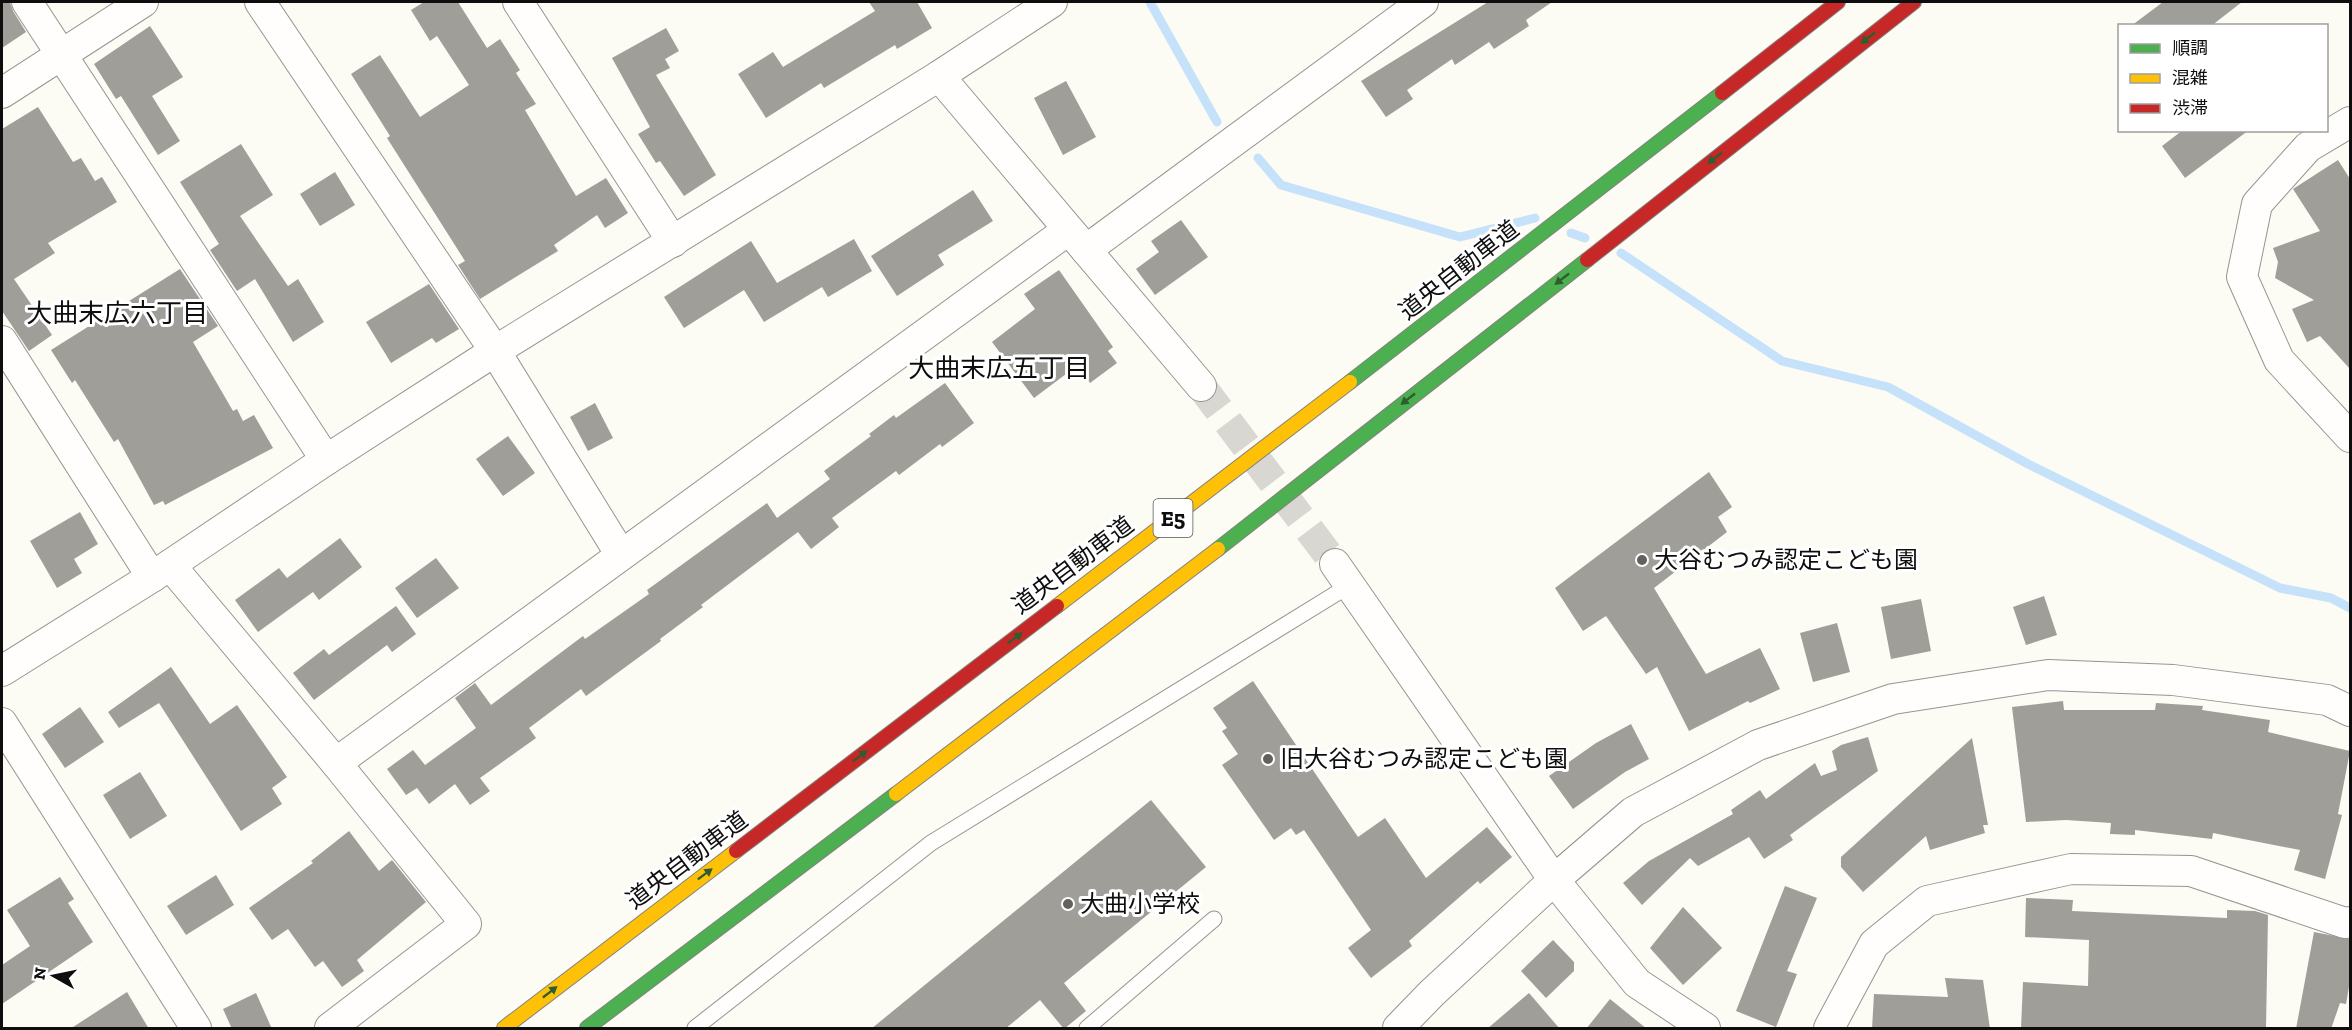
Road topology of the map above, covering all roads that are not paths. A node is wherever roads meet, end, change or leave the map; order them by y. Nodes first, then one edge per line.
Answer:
1 (27, 2) edge
2 (143, 2) edge
3 (260, 2) edge
4 (518, 2) edge
5 (1052, 2) edge
6 (1423, 2) edge
7 (1838, 2) edge
8 (1914, 2) edge
9 (62, 55) junction
10 (939, 76) junction
11 (2, 93) edge
12 (2342, 125) edge
13 (1077, 240) junction
14 (673, 242) junction
15 (2, 341) edge
16 (495, 351) junction
17 (1201, 386) tunnel mouth
18 (2350, 437) edge
19 (326, 460) junction
20 (621, 555) junction
21 (161, 571) junction
22 (1342, 575) joint
23 (2, 671) edge
24 (2350, 711) edge
25 (2, 723) edge
26 (336, 763) junction
27 (1554, 880) junction
28 (1214, 919) dead end
29 (2350, 922) edge
30 (1411, 1024) edge
31 (196, 1029) edge
32 (330, 1029) edge
33 (504, 1029) edge
34 (587, 1029) edge
35 (695, 1029) edge
36 (1087, 1029) edge
37 (1705, 1029) edge
38 (1829, 1029) edge

1 - 9 street
2 - 9 street
3 - 16 street
4 - 14 street
5 - 10 street
6 - 13 street
33 -> 7 highway, 道央自動車道 / E5
8 -> 34 highway, E5
9 - 11 street
9 - 19 street
10 - 13 street
10 - 14 street
12 - 18 street
13 - 17 street
13 - 20 street
14 - 16 street
15 - 21 street
16 - 19 street
16 - 20 street
19 - 21 street
20 - 26 street
21 - 23 street
21 - 26 street
22 - 27 street
22 - 35 lane
24 - 27 street
25 - 31 street
26 - 32 street
27 - 30 street
27 - 37 street
28 - 36 lane
29 - 38 street

